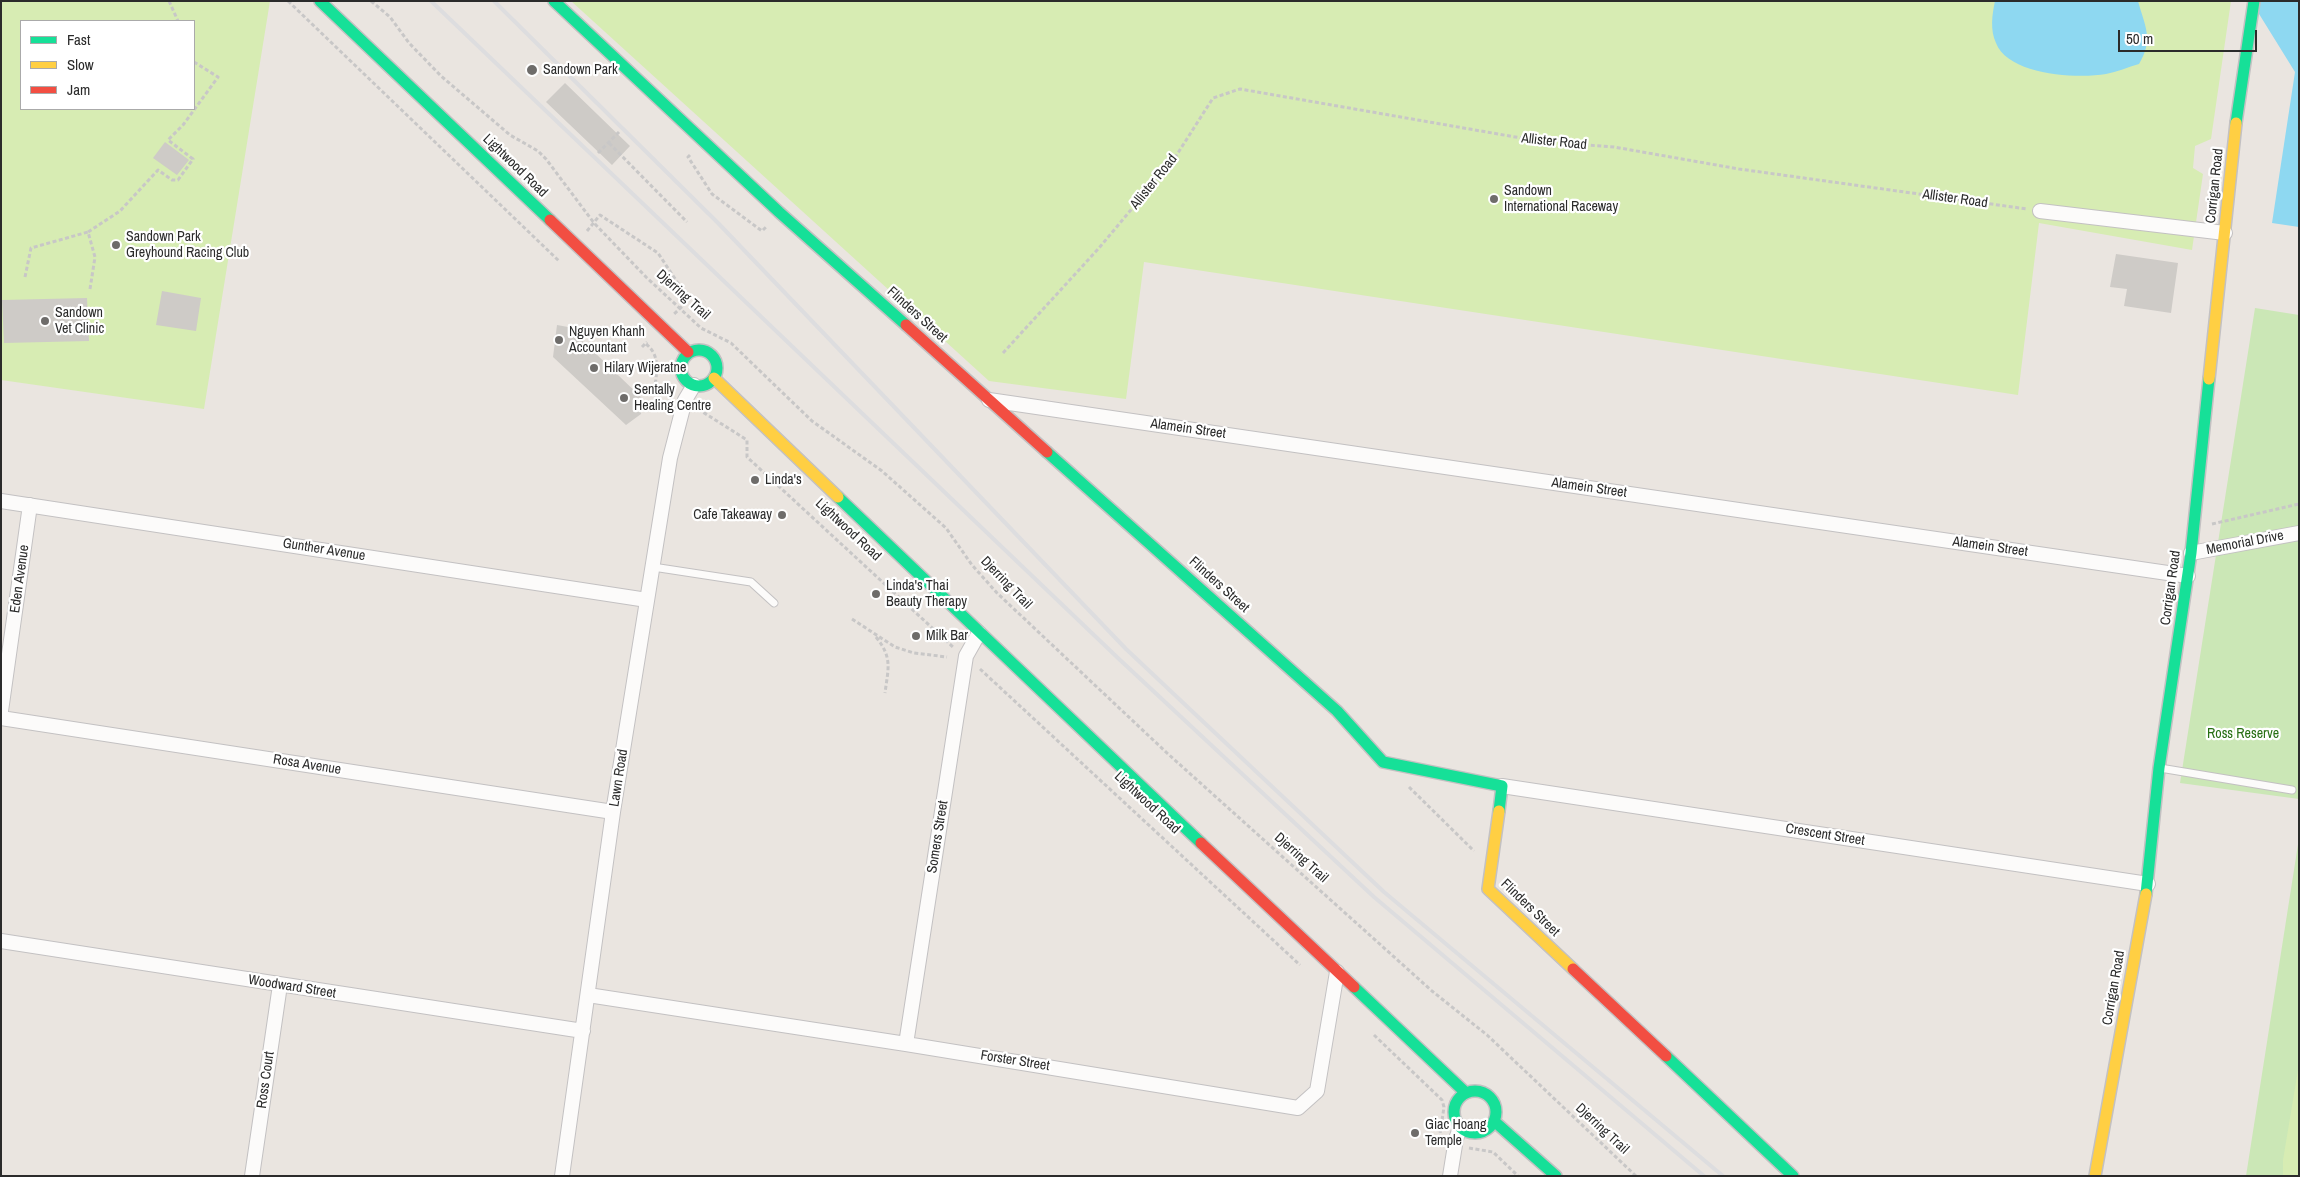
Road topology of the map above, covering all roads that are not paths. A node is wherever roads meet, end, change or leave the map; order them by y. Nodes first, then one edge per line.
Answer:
1 (320, 1) edge
2 (554, 1) edge
3 (2253, 5) edge
4 (2040, 211) road end
5 (2225, 233) junction
6 (688, 352) junction
7 (714, 378) junction
8 (694, 386) junction
9 (990, 400) junction
10 (1, 501) edge
11 (30, 505) junction
12 (2299, 533) edge
13 (2191, 553) junction
14 (653, 568) junction
15 (2188, 576) junction
16 (647, 600) junction
17 (774, 603) dead end
18 (979, 633) junction
19 (1, 711) edge
20 (1, 718) edge
21 (2159, 768) junction
22 (1502, 786) junction
23 (2292, 790) dead end
24 (614, 812) junction
25 (2148, 884) junction
26 (1, 941) edge
27 (1337, 972) junction
28 (280, 985) junction
29 (588, 995) junction
30 (583, 1031) junction
31 (906, 1044) junction
32 (1466, 1093) junction
33 (1494, 1121) junction
34 (1460, 1128) junction
35 (252, 1176) edge
36 (562, 1176) edge
37 (1450, 1176) edge
38 (1556, 1176) edge
39 (1793, 1176) edge
40 (2096, 1176) edge

1 - 6 main road, Lightwood Road
2 - 9 main road, Flinders Street
3 - 5 main road, Corrigan Road
4 - 5 street
5 - 13 main road, Corrigan Road
6 - 7 main road
6 - 8 main road
7 - 8 main road
7 - 18 main road, Lightwood Road
8 - 14 street, Lawn Road
9 - 15 street, Alamein Street
9 - 22 main road, Flinders Street
10 - 11 street, Gunther Avenue
11 - 16 street, Gunther Avenue
11 - 19 street, Eden Avenue
12 - 13 street, Memorial Drive
13 - 15 main road, Corrigan Road
14 - 16 street, Lawn Road
14 - 17 lane
15 - 21 main road, Corrigan Road
16 - 24 street, Lawn Road
18 - 27 main road, Lightwood Road
18 - 31 street, Somers Street
20 - 24 street, Rosa Avenue
21 - 23 lane
21 - 25 main road, Corrigan Road
22 - 25 street, Crescent Street
22 - 39 main road, Flinders Street
24 - 29 street, Lawn Road
25 - 40 main road, Corrigan Road
26 - 28 street, Woodward Street
27 - 31 street, Forster Street
27 - 32 main road, Lightwood Road
28 - 30 street, Woodward Street
28 - 35 street, Ross Court
29 - 30 street, Lawn Road
29 - 31 street, Forster Street
30 - 36 street, Lawn Road
32 - 33 main road
32 - 34 main road
33 - 34 main road
33 - 38 main road
34 - 37 street

